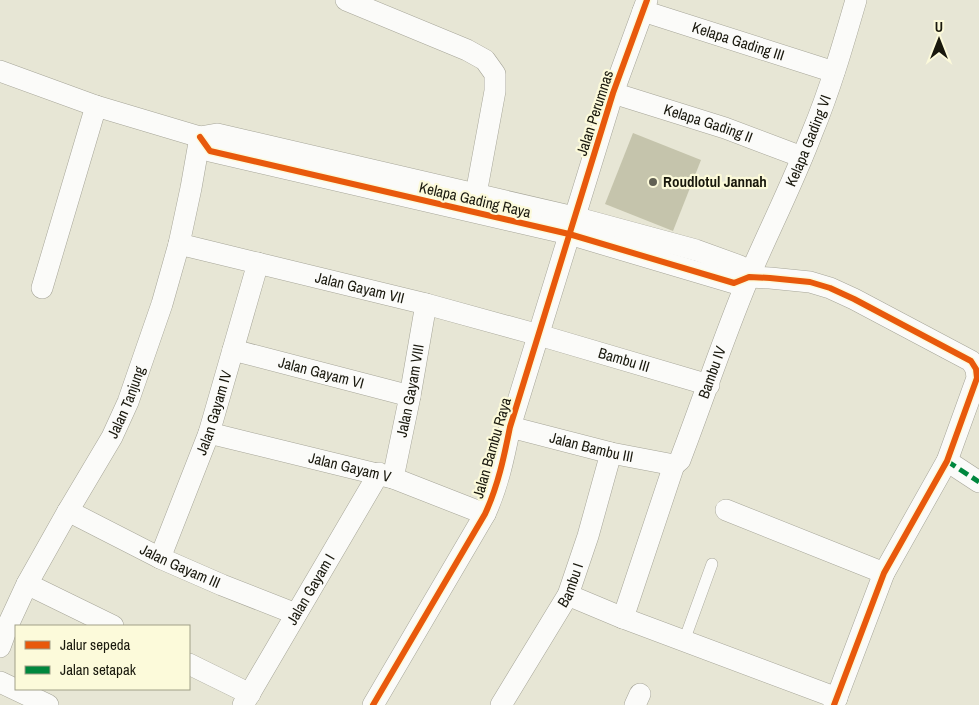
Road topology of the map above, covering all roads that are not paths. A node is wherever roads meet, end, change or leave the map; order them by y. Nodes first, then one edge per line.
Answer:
1 (346, 0) edge
2 (856, 0) edge
3 (645, 6) edge
4 (0, 70) edge
5 (834, 72) junction
6 (613, 93) junction
7 (96, 106) junction
8 (200, 137) junction
9 (802, 157) junction
10 (476, 194) junction
11 (572, 226) junction
12 (179, 244) junction
13 (258, 263) junction
14 (749, 277) junction
15 (42, 288) dead end
16 (426, 304) junction
17 (539, 334) junction
18 (233, 350) junction
19 (709, 386) junction
20 (410, 396) junction
21 (510, 427) junction
22 (209, 433) junction
23 (611, 453) junction
24 (947, 461) junction
25 (674, 465) junction
26 (386, 476) junction
27 (979, 482) edge
28 (726, 510) dead end
29 (68, 511) junction
30 (485, 514) junction
31 (160, 558) junction
32 (712, 564) dead end
33 (884, 573) junction
34 (27, 584) junction
35 (568, 595) junction
36 (296, 614) junction
37 (623, 618) junction
38 (111, 625) edge
39 (684, 641) junction
40 (0, 647) edge
41 (190, 665) edge
42 (0, 682) edge
43 (15, 689) edge
44 (17, 690) edge
45 (246, 700) edge
46 (836, 701) edge
47 (48, 705) edge
48 (373, 705) edge
49 (500, 705) edge

1 - 10 street
2 - 5 street, Kelapa Gading VI
3 - 5 street, Kelapa Gading III
3 - 6 street, Jalan Perumnas
4 - 7 street
5 - 9 street, Kelapa Gading VI
6 - 9 street, Kelapa Gading II
6 - 11 street, Jalan Perumnas
7 - 8 street
7 - 15 street
8 - 10 street, Kelapa Gading Raya
8 - 11 street, Kelapa Gading Raya
8 - 12 street, Jalan Tanjung
9 - 14 street, Kelapa Gading VI
10 - 11 street, Kelapa Gading Raya
11 - 14 street, Kelapa Gading Raya
11 - 17 street, Jalan Bambu Raya
12 - 13 street, Jalan Gayam VII
12 - 29 street, Jalan Tanjung
13 - 16 street, Jalan Gayam VII
13 - 18 street, Jalan Gayam IV
14 - 19 street, Bambu IV
14 - 24 street, Kelapa Gading Raya
16 - 17 street, Jalan Gayam VII
16 - 20 street, Jalan Gayam VIII
17 - 19 street, Bambu III
17 - 21 street, Jalan Bambu Raya
18 - 20 street, Jalan Gayam VI
18 - 22 street, Jalan Gayam IV
19 - 25 street, Bambu IV
20 - 26 street, Jalan Gayam VIII
21 - 23 street, Jalan Bambu III
21 - 30 street, Jalan Bambu Raya
22 - 26 street, Jalan Gayam V
22 - 31 street, Jalan Gayam IV
23 - 25 street, Jalan Bambu III
23 - 35 street, Bambu I
24 - 27 street
24 - 33 street, Kelapa Gading Raya
25 - 37 street, Bambu IV
26 - 30 street, Jalan Gayam V
26 - 36 street, Jalan Gayam I
28 - 33 street
29 - 31 street, Jalan Gayam III
29 - 34 street, Jalan Tanjung
30 - 48 street, Jalan Bambu Raya
31 - 36 street, Jalan Gayam III
32 - 39 lane
33 - 46 street, Kelapa Gading Raya
34 - 38 street
34 - 40 street, Jalan Tanjung
35 - 37 street
35 - 49 street, Bambu I
36 - 45 street, Jalan Gayam I
37 - 39 street
39 - 46 street
41 - 45 street
42 - 43 street
44 - 47 street

